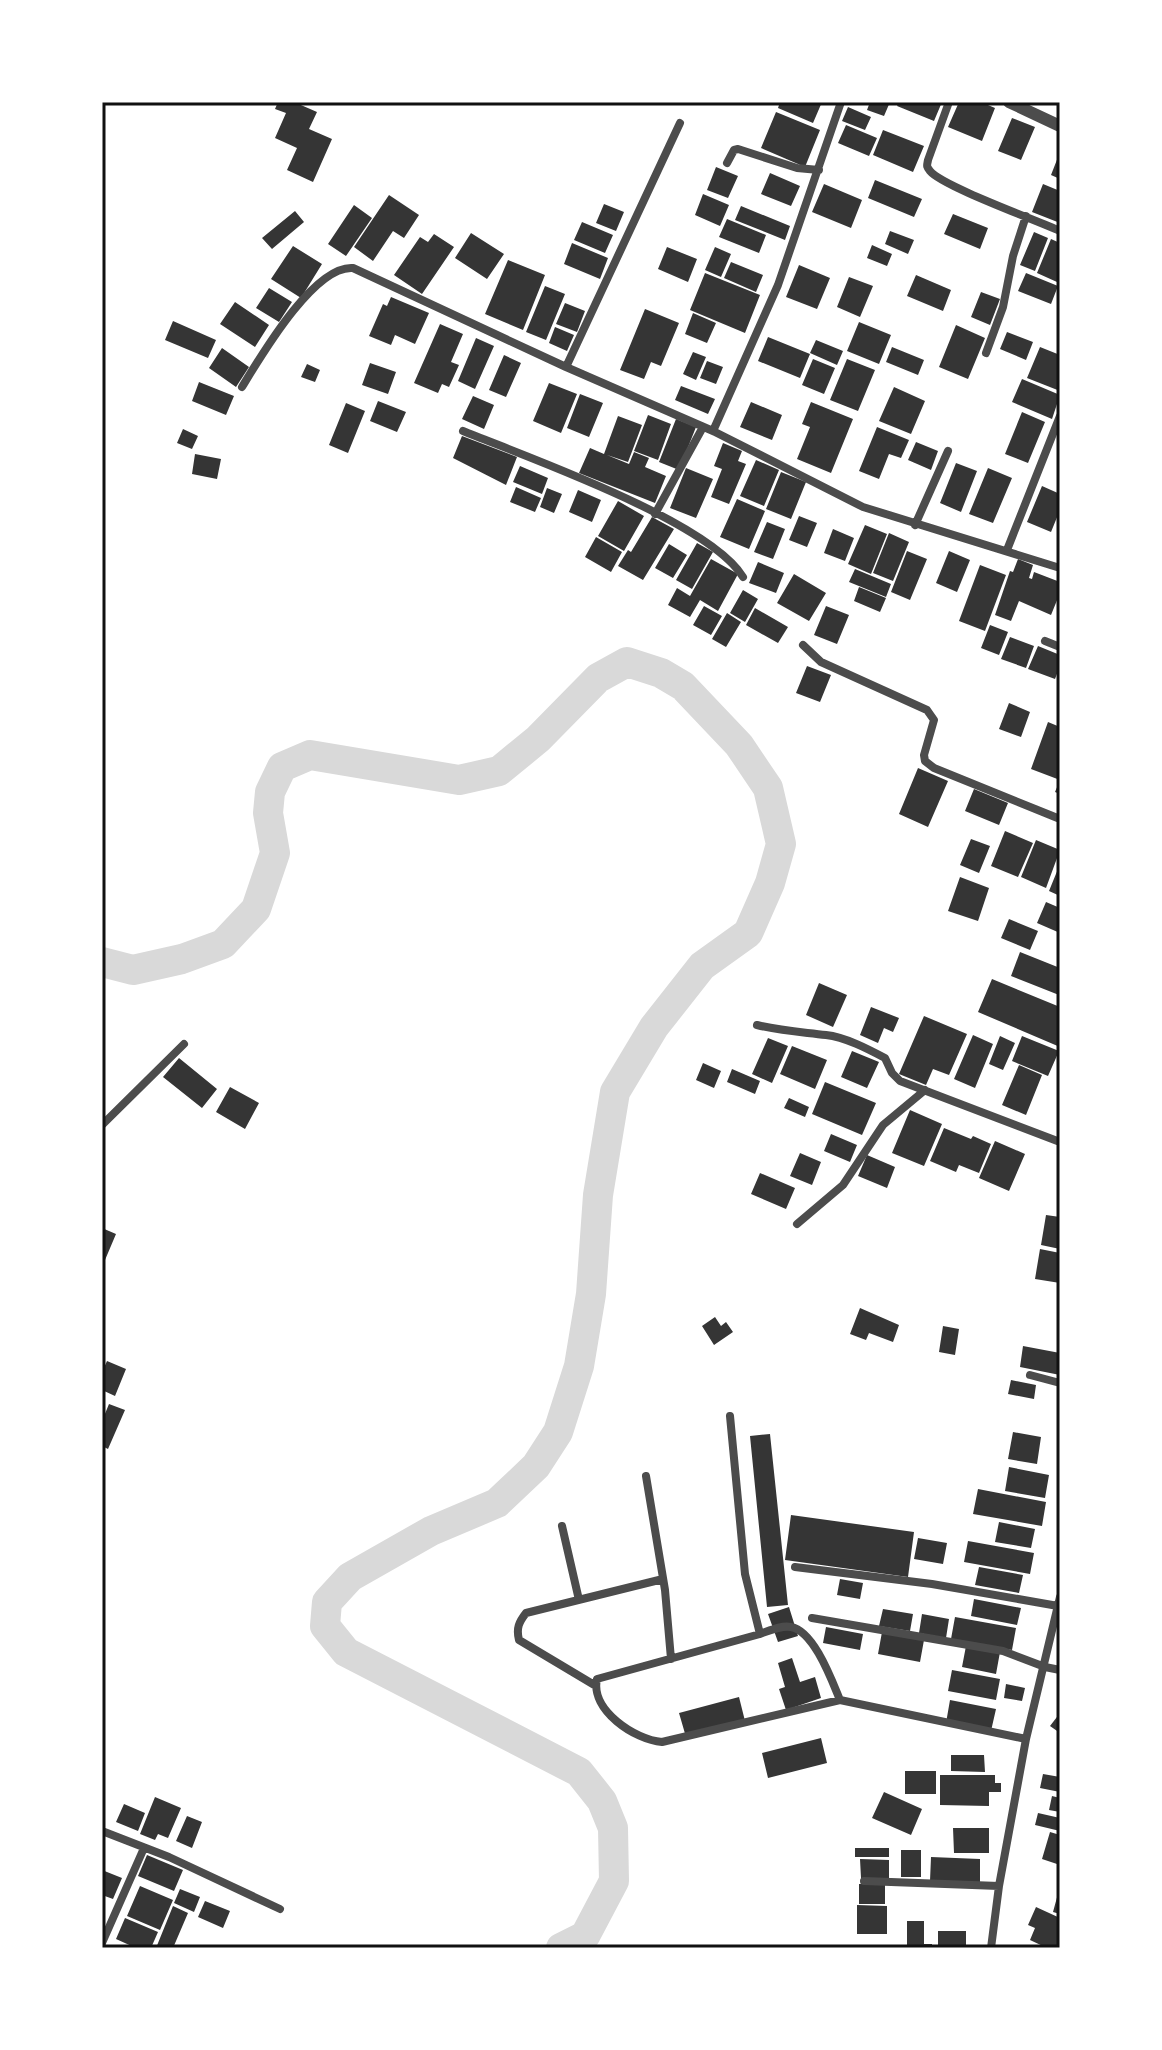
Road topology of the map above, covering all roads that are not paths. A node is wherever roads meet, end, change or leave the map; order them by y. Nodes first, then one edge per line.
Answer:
1 (841, 102) edge
2 (949, 102) edge
3 (1009, 102) edge
4 (680, 123) dead end
5 (1060, 126) edge
6 (727, 163) dead end
7 (819, 170) junction
8 (1026, 216) junction
9 (1060, 231) edge
10 (986, 353) dead end
11 (566, 367) junction
12 (242, 387) dead end
13 (1060, 416) edge
14 (703, 427) junction
15 (463, 431) dead end
16 (713, 431) junction
17 (948, 451) dead end
18 (655, 514) junction
19 (915, 525) junction
20 (1007, 550) junction
21 (1060, 568) edge
22 (743, 577) dead end
23 (1045, 641) dead end
24 (803, 645) dead end
25 (1060, 647) edge
26 (1060, 819) edge
27 (757, 1025) dead end
28 (184, 1044) dead end
29 (925, 1090) junction
30 (102, 1125) edge
31 (1060, 1142) edge
32 (797, 1224) dead end
33 (1030, 1375) dead end
34 (1060, 1383) edge
35 (730, 1416) dead end
36 (646, 1476) dead end
37 (562, 1526) dead end
38 (795, 1567) dead end
39 (663, 1579) junction
40 (579, 1600) junction
41 (1059, 1601) edge
42 (812, 1618) dead end
43 (760, 1634) junction
44 (671, 1659) junction
45 (1045, 1667) junction
46 (1060, 1670) edge
47 (596, 1686) junction
48 (840, 1700) junction
49 (1026, 1739) junction
50 (102, 1831) edge
51 (144, 1848) junction
52 (864, 1881) dead end
53 (999, 1886) junction
54 (280, 1909) dead end
55 (102, 1943) edge
56 (991, 1948) edge

1 - 7 street
2 - 8 street
3 - 5 street
4 - 11 street
6 - 7 street
7 - 16 street
8 - 9 street
8 - 10 street
11 - 12 street
11 - 14 street
13 - 20 street
14 - 16 street
14 - 18 street
15 - 18 street
16 - 19 street
17 - 19 street
18 - 22 street
19 - 20 street
20 - 21 street
23 - 25 street
24 - 26 street
27 - 29 street
28 - 30 street
29 - 31 street
29 - 32 street
33 - 34 street
35 - 43 street
36 - 39 street
37 - 40 street
38 - 41 street
39 - 40 street
39 - 44 street
40 - 47 street
41 - 45 street
42 - 45 street
43 - 44 street
43 - 48 street
44 - 47 street
45 - 46 street
45 - 49 street
47 - 48 street
48 - 49 street
49 - 53 street
50 - 51 street
51 - 54 street
51 - 55 street
52 - 53 street
53 - 56 street

